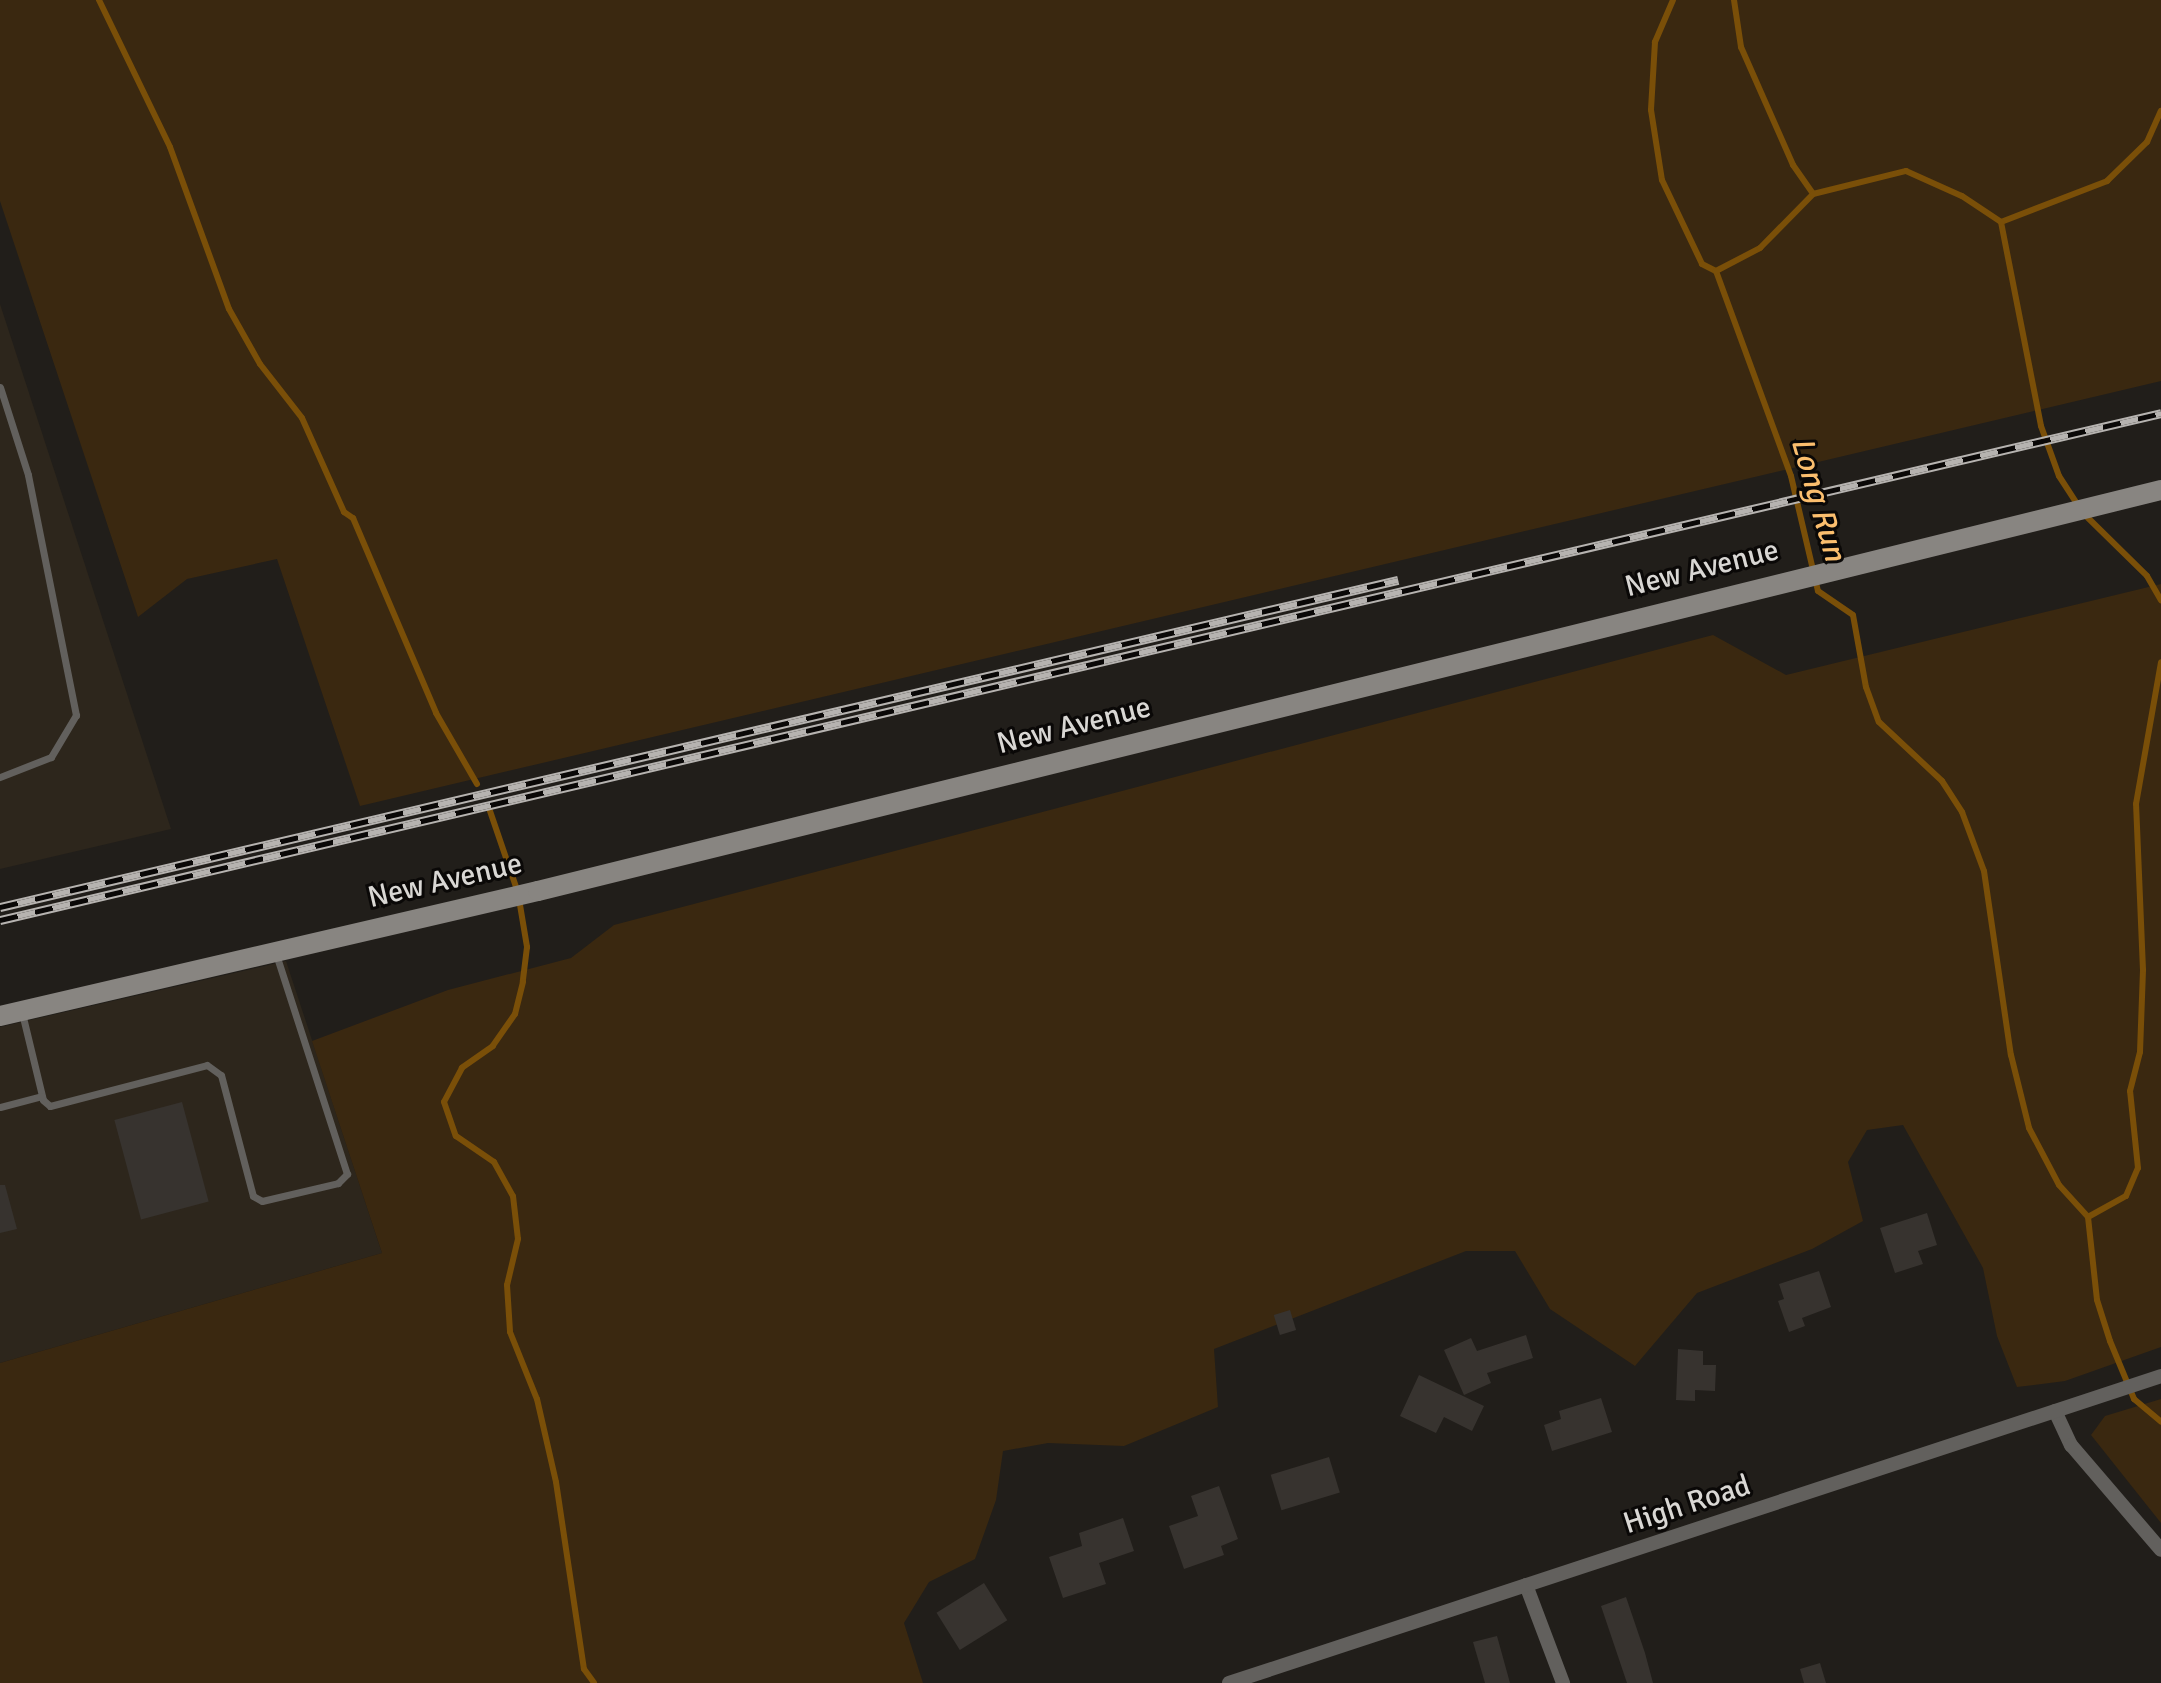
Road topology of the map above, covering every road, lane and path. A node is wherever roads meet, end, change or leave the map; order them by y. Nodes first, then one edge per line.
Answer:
1 (0, 387) edge
2 (2161, 490) edge
3 (0, 777) edge
4 (275, 952) junction
5 (21, 1011) junction
6 (0, 1016) edge
7 (42, 1096) junction
8 (0, 1107) edge
9 (2161, 1376) edge
10 (2055, 1411) junction
11 (2161, 1550) edge
12 (1526, 1585) junction
13 (1229, 1683) edge
14 (1563, 1683) edge

1 - 3 lane
2 - 4 main road, New Avenue
4 - 5 main road, New Avenue
4 - 7 lane
5 - 6 main road, New Avenue
5 - 7 lane
7 - 8 lane
9 - 10 street, High Road
10 - 11 street
10 - 12 street, High Road
12 - 13 street, High Road
12 - 14 street

